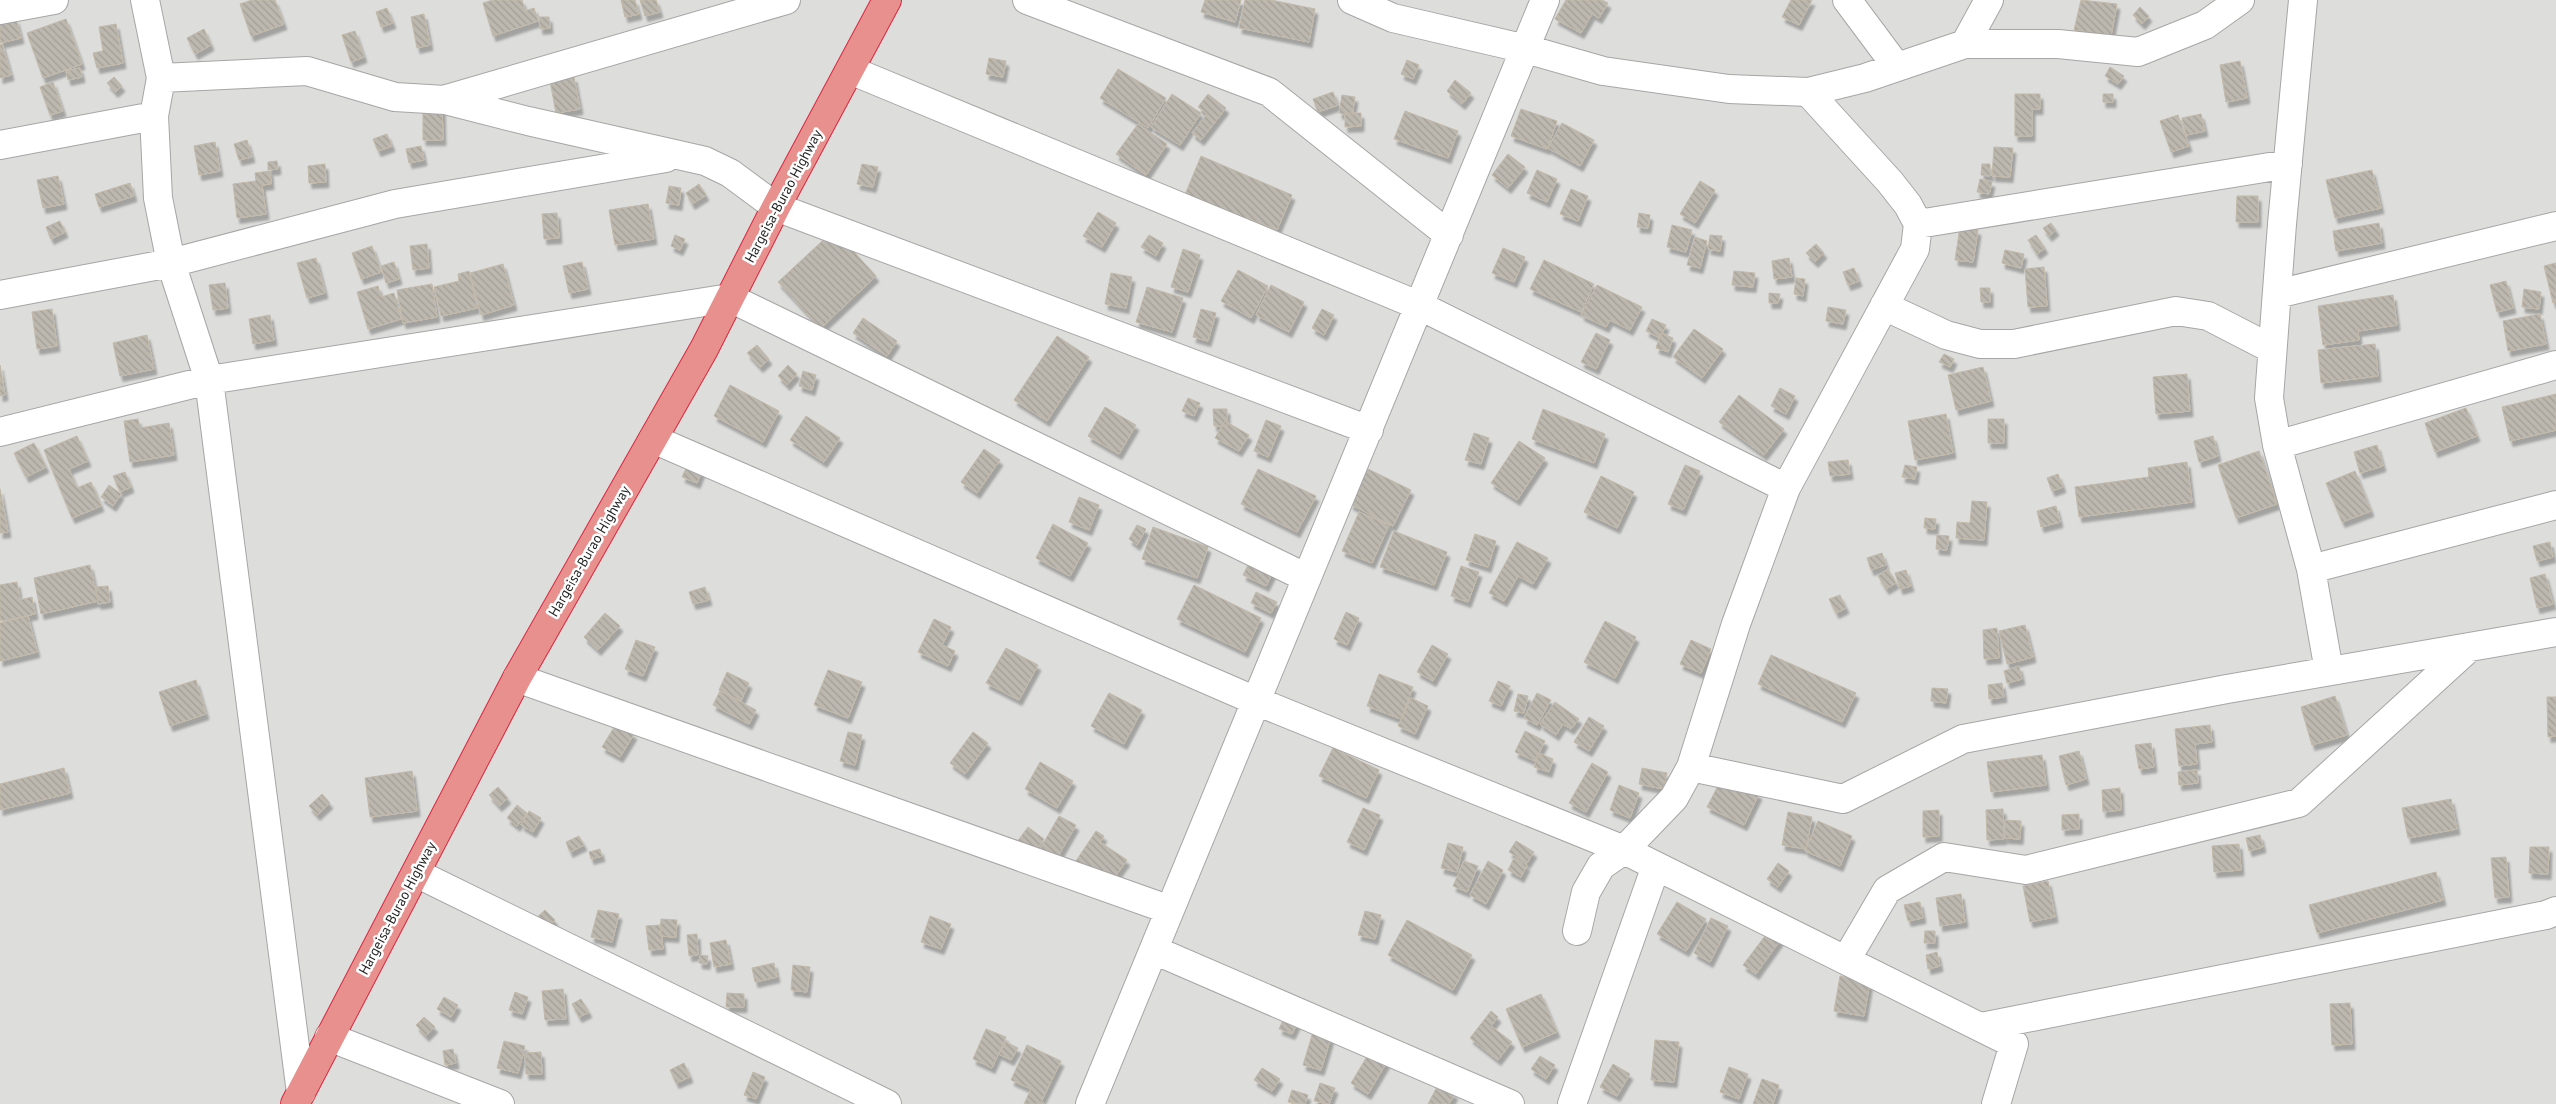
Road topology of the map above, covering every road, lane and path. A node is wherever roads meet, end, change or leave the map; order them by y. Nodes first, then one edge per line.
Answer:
1 (54, 0) edge
2 (786, 0) edge
3 (886, 0) edge
4 (1027, 0) edge
5 (1352, 0) edge
6 (1545, 0) edge
7 (1848, 0) edge
8 (1989, 0) edge
9 (2240, 0) edge
10 (2303, 0) edge
11 (151, 1) edge
12 (0, 10) edge
13 (1965, 44) junction
14 (1526, 48) junction
15 (1896, 67) junction
16 (850, 70) junction
17 (161, 78) junction
18 (1808, 92) junction
19 (445, 100) junction
20 (154, 116) junction
21 (0, 145) edge
22 (680, 155) junction
23 (2288, 164) junction
24 (776, 207) junction
25 (1918, 224) junction
26 (2556, 226) edge
27 (1449, 235) junction
28 (171, 263) junction
29 (2277, 294) junction
30 (0, 295) edge
31 (730, 298) junction
32 (1420, 306) junction
33 (1884, 306) junction
34 (2272, 349) junction
35 (2556, 365) edge
36 (208, 380) junction
37 (1368, 430) junction
38 (0, 432) edge
39 (652, 439) junction
40 (2277, 444) junction
41 (1786, 488) junction
42 (2556, 505) edge
43 (2312, 569) junction
44 (1307, 578) junction
45 (2556, 632) edge
46 (2470, 647) junction
47 (2328, 671) junction
48 (517, 678) junction
49 (1256, 701) junction
50 (1691, 767) junction
51 (1624, 850) junction
52 (1656, 866) junction
53 (416, 873) junction
54 (1170, 910) junction
55 (2556, 911) edge
56 (1577, 930) dead end
57 (1154, 950) junction
58 (1846, 960) junction
59 (1981, 1027) junction
60 (329, 1037) junction
61 (298, 1099) edge
62 (500, 1104) edge
63 (887, 1104) edge
64 (1090, 1104) edge
65 (1510, 1104) edge
66 (1572, 1104) edge
67 (1996, 1104) edge

1 - 12 street
2 - 19 street
3 - 16 highway, Hargeisa-Burao Highway
4 - 27 street
5 - 14 street
6 - 14 street
7 - 15 street
8 - 13 street
9 - 13 street
10 - 23 street
11 - 17 street
13 - 15 street
14 - 18 street
14 - 27 street
15 - 18 street
16 - 24 highway, Hargeisa-Burao Highway
16 - 32 street
17 - 19 street
17 - 20 street
18 - 25 street
19 - 22 street
20 - 21 street
20 - 28 street
22 - 24 street
22 - 28 street
23 - 25 street
23 - 29 street
24 - 31 highway, Hargeisa-Burao Highway
24 - 37 street
25 - 33 street
26 - 29 street
27 - 32 street
28 - 30 street
28 - 36 street
29 - 34 street
31 - 36 street
31 - 39 highway, Hargeisa-Burao Highway
31 - 44 street
32 - 37 street
32 - 41 street
33 - 34 street
33 - 41 street
34 - 40 street
35 - 40 street
36 - 38 street
36 - 61 street
37 - 44 street
39 - 48 highway, Hargeisa-Burao Highway
39 - 49 street
40 - 43 street
41 - 50 street
42 - 43 street
43 - 47 street
44 - 49 street
45 - 46 street
46 - 47 street
46 - 58 street
47 - 50 street
48 - 53 highway, Hargeisa-Burao Highway
48 - 54 street
49 - 51 street
49 - 54 street
50 - 51 street
51 - 52 street
51 - 56 street
52 - 58 street
52 - 66 street
53 - 60 highway, Hargeisa-Burao Highway
53 - 63 street
54 - 57 street
55 - 59 street
57 - 64 street
57 - 65 street
58 - 59 street
59 - 67 street
60 - 61 highway, Hargeisa-Burao Highway
60 - 62 street

